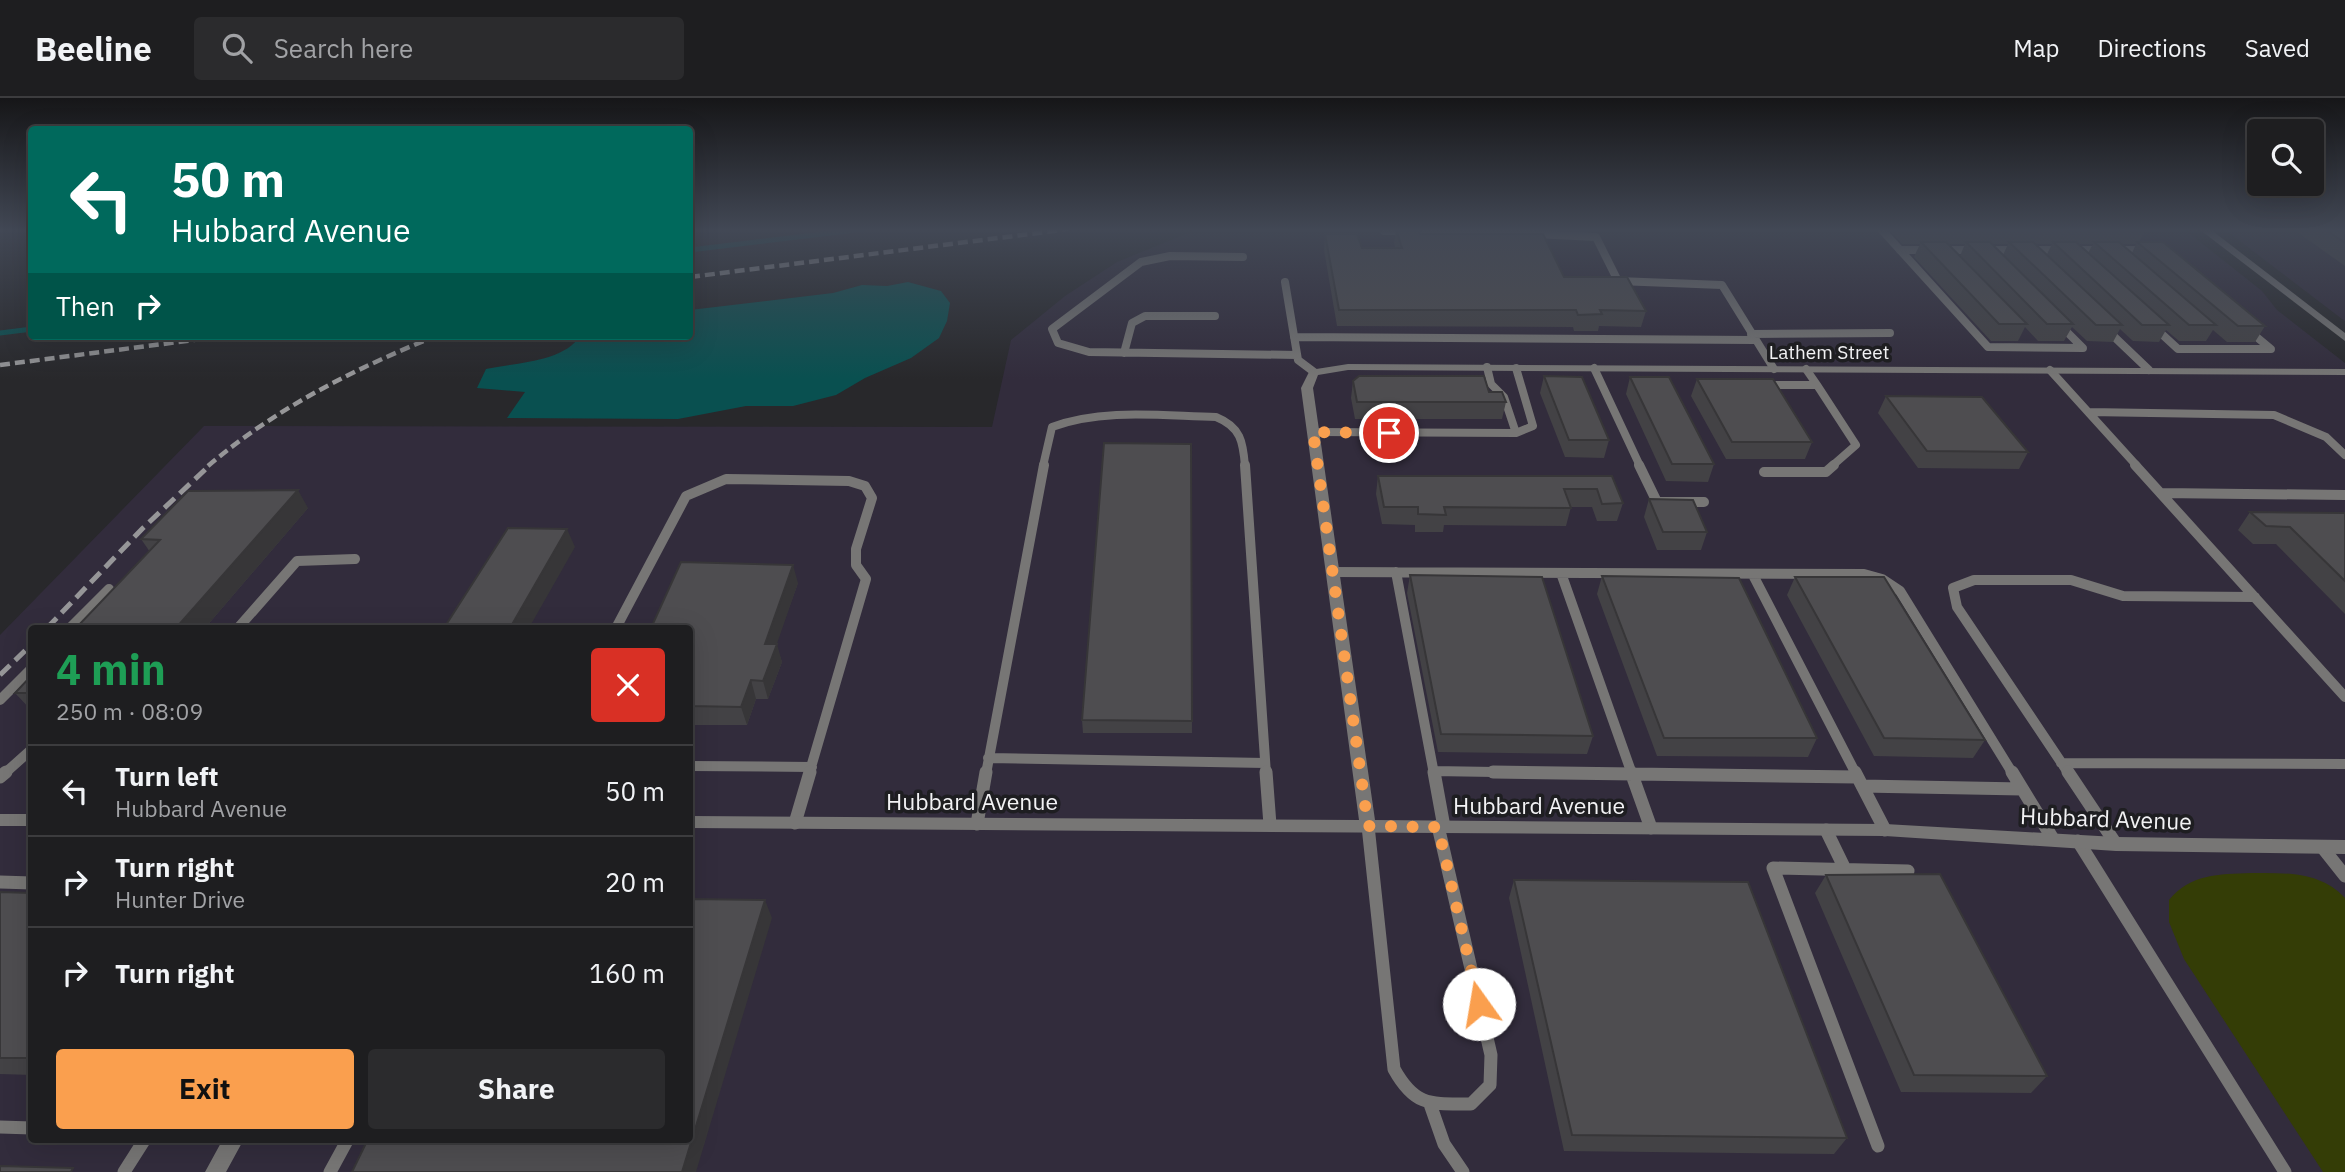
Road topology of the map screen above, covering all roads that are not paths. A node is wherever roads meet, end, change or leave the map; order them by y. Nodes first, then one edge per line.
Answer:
1 (1118, 279) edge
2 (1617, 279) edge
3 (1926, 279) edge
4 (2270, 279) edge
5 (1285, 282) dead end
6 (1214, 316) dead end
7 (2054, 318) edge
8 (2149, 322) edge
9 (2240, 322) edge
10 (2101, 324) edge
11 (1889, 333) dead end
12 (2343, 335) edge
13 (1294, 337) junction
14 (1753, 337) junction
15 (2026, 338) edge
16 (2215, 340) edge
17 (2035, 348) junction
18 (2226, 349) junction
19 (1124, 353) junction
20 (1297, 355) junction
21 (1487, 367) junction
22 (1516, 368) junction
23 (1594, 368) junction
24 (1774, 369) junction
25 (1806, 369) junction
26 (2050, 370) junction
27 (2149, 370) junction
28 (1314, 372) junction
29 (2345, 372) edge
30 (1751, 385) edge
31 (1816, 385) junction
32 (2089, 412) junction
33 (1313, 432) junction
34 (1516, 433) junction
35 (2345, 456) edge
36 (1764, 472) dead end
37 (2161, 493) junction
38 (2345, 495) edge
39 (1704, 502) dead end
40 (355, 559) dead end
41 (1331, 572) junction
42 (1396, 572) junction
43 (1562, 573) junction
44 (1753, 575) junction
45 (109, 589) edge
46 (2255, 597) junction
47 (73, 625) edge
48 (241, 625) edge
49 (618, 625) edge
50 (28, 672) edge
51 (2345, 697) edge
52 (0, 700) edge
53 (28, 752) edge
54 (988, 758) junction
55 (1265, 763) junction
56 (2061, 763) junction
57 (2345, 764) edge
58 (693, 766) edge
59 (812, 767) junction
60 (1433, 771) junction
61 (1, 773) edge
62 (1632, 773) junction
63 (1859, 781) junction
64 (2022, 789) junction
65 (0, 820) edge
66 (28, 820) edge
67 (693, 822) edge
68 (795, 823) junction
69 (977, 824) junction
70 (1270, 825) junction
71 (1368, 826) junction
72 (1441, 827) junction
73 (1651, 828) junction
74 (1826, 830) junction
75 (1885, 830) junction
76 (2053, 839) junction
77 (2078, 841) junction
78 (2116, 844) junction
79 (2322, 847) junction
80 (2345, 847) edge
81 (1845, 869) junction
82 (1908, 871) edge
83 (2345, 876) edge
84 (0, 882) edge
85 (28, 883) edge
86 (1430, 1104) junction
87 (0, 1128) edge
88 (28, 1128) edge
89 (142, 1143) edge
90 (232, 1143) edge
91 (346, 1143) edge
92 (1878, 1146) dead end
93 (124, 1172) edge
94 (215, 1172) edge
95 (330, 1172) edge
96 (1463, 1172) edge
97 (2285, 1172) edge

1 - 19 lane
2 - 14 lane
3 - 17 lane
4 - 12 street
5 - 13 lane
6 - 19 lane
7 - 17 lane
8 - 18 lane
9 - 18 lane
10 - 27 lane
11 - 14 lane
13 - 14 lane
13 - 20 lane
14 - 24 lane
15 - 17 lane
16 - 18 lane
19 - 20 lane
20 - 28 lane
21 - 22 street, Lathem Street
21 - 28 street, Lathem Street
21 - 34 lane
22 - 23 street, Lathem Street
22 - 34 lane
23 - 24 street, Lathem Street
23 - 39 lane
24 - 25 street, Lathem Street
25 - 26 street, Lathem Street
25 - 31 lane
26 - 27 street, Lathem Street
26 - 32 lane
27 - 29 street, Lathem Street
28 - 33 street
30 - 31 lane
31 - 36 lane
32 - 35 lane
32 - 37 lane
33 - 34 lane
33 - 41 street
37 - 38 lane
37 - 46 lane
40 - 48 lane
41 - 42 lane
41 - 71 street
42 - 43 lane
42 - 60 lane
43 - 44 lane
43 - 62 lane
44 - 63 lane
44 - 64 lane
45 - 47 lane
46 - 51 lane
46 - 56 lane
49 - 59 lane
50 - 52 lane
53 - 61 lane
54 - 55 lane
54 - 55 lane
54 - 69 lane
55 - 70 lane
56 - 57 lane
56 - 78 lane
58 - 59 lane
59 - 68 lane
60 - 62 lane
60 - 72 lane
62 - 63 lane
62 - 73 lane
63 - 64 lane
63 - 75 lane
64 - 76 lane
65 - 66 street
67 - 68 street, Hubbard Avenue
68 - 69 street, Hubbard Avenue
69 - 70 street, Hubbard Avenue
70 - 71 street, Hubbard Avenue
71 - 72 street, Hubbard Avenue
71 - 86 lane
72 - 73 street, Hubbard Avenue
72 - 86 lane
73 - 74 street, Hubbard Avenue
74 - 75 street, Hubbard Avenue
74 - 81 lane
75 - 76 street, Hubbard Avenue
76 - 77 street, Hubbard Avenue
77 - 78 street, Hubbard Avenue
77 - 97 lane
78 - 79 street, Hubbard Avenue
79 - 80 street, Hubbard Avenue
79 - 83 lane
81 - 82 lane
81 - 92 lane
84 - 85 lane
86 - 96 lane
87 - 88 lane
89 - 93 lane
90 - 94 street
91 - 95 lane

